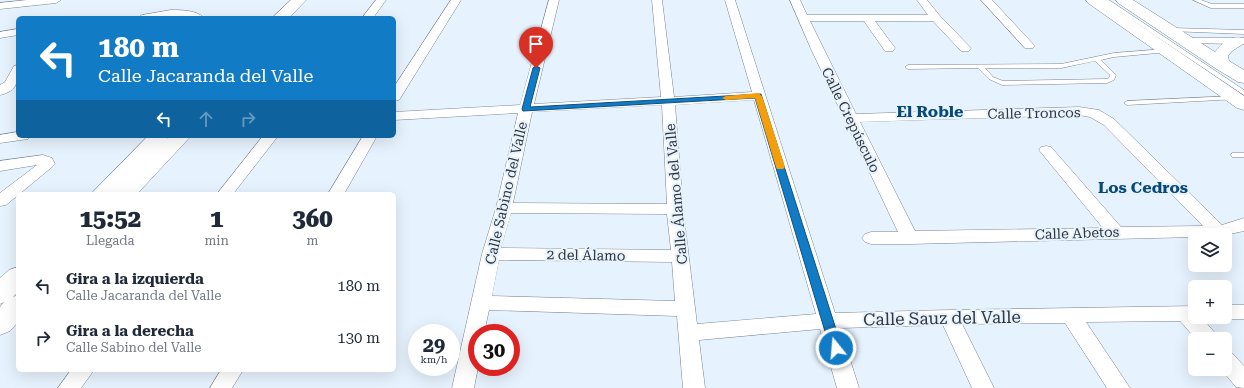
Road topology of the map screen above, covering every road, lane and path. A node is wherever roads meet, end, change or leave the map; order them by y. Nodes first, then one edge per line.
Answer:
1 (56, 0) edge
2 (381, 0) edge
3 (456, 0) edge
4 (554, 0) edge
5 (656, 0) edge
6 (730, 0) edge
7 (795, 0) edge
8 (922, 0) edge
9 (986, 0) edge
10 (1093, 0) edge
11 (1105, 0) edge
12 (1123, 0) edge
13 (1196, 0) edge
14 (305, 2) edge
15 (0, 6) edge
16 (1244, 6) edge
17 (1144, 14) junction
18 (154, 16) edge
19 (191, 16) edge
20 (283, 16) edge
21 (299, 16) edge
22 (369, 16) edge
23 (804, 18) junction
24 (936, 18) junction
25 (868, 19) junction
26 (1169, 30) junction
27 (16, 32) edge
28 (0, 35) edge
29 (1242, 38) edge
30 (1184, 41) junction
31 (1029, 46) dead end
32 (889, 48) dead end
33 (965, 48) dead end
34 (1166, 51) junction
35 (1097, 60) junction
36 (1221, 64) junction
37 (908, 67) dead end
38 (980, 67) junction
39 (16, 73) edge
40 (1244, 78) edge
41 (0, 91) edge
42 (396, 94) edge
43 (758, 96) junction
44 (1242, 96) edge
45 (668, 102) junction
46 (1127, 103) dead end
47 (526, 109) junction
48 (396, 116) edge
49 (851, 118) junction
50 (16, 137) edge
51 (157, 138) edge
52 (180, 138) edge
53 (269, 138) edge
54 (369, 138) edge
55 (0, 140) edge
56 (1046, 150) dead end
57 (1235, 155) dead end
58 (1244, 155) edge
59 (0, 166) edge
60 (104, 192) edge
61 (127, 192) edge
62 (226, 192) edge
63 (337, 192) edge
64 (0, 201) edge
65 (504, 208) junction
66 (676, 209) junction
67 (1244, 224) edge
68 (1215, 228) edge
69 (1229, 228) edge
70 (1188, 231) edge
71 (1116, 232) junction
72 (871, 238) dead end
73 (910, 238) junction
74 (491, 254) junction
75 (681, 256) junction
76 (16, 278) edge
77 (0, 294) edge
78 (481, 303) junction
79 (16, 307) edge
80 (686, 309) junction
81 (1232, 312) edge
82 (1244, 312) edge
83 (1188, 313) edge
84 (1070, 315) junction
85 (949, 317) junction
86 (828, 321) junction
87 (0, 324) edge
88 (689, 333) junction
89 (1232, 367) edge
90 (81, 372) edge
91 (231, 372) edge
92 (1244, 381) edge
93 (69, 388) edge
94 (221, 388) edge
95 (463, 388) edge
96 (694, 388) edge
97 (848, 388) edge
98 (983, 388) edge
99 (1119, 388) edge

1 - 15 street
2 - 22 street
3 - 42 street
4 - 47 street, Calle Sabino del Valle
5 - 45 street, Calle Álamo del Valle
6 - 43 street
7 - 23 street, Calle Crepúsculo
8 - 24 street
9 - 31 street
10 - 34 main road
11 - 44 lane
12 - 17 main road
13 - 16 lane
14 - 20 main road
14 - 21 main road
17 - 26 main road
17 - 44 lane
18 - 19 street
23 - 25 street
23 - 49 street, Calle Crepúsculo
24 - 25 street
24 - 33 street
25 - 32 street
26 - 29 lane
26 - 30 main road
27 - 28 street
29 - 30 street
29 - 36 main road
30 - 36 main road
34 - 35 lane
34 - 44 main road
35 - 38 lane
35 - 38 lane
36 - 40 main road
37 - 38 lane
39 - 41 street
43 - 45 street
43 - 86 street
44 - 46 lane
45 - 47 street
45 - 66 street, Calle Álamo del Valle
47 - 48 street
47 - 65 street, Calle Sabino del Valle
49 - 68 street, Calle Troncos
49 - 73 street, Calle Crepúsculo
50 - 55 street
51 - 60 main road
52 - 61 main road
53 - 62 street
54 - 63 street
56 - 71 street
57 - 58 lane
59 - 64 street
65 - 66 street
65 - 74 street, Calle Sabino del Valle
66 - 75 street, Calle Álamo del Valle
67 - 69 street, Calle Abetos
70 - 71 street, Calle Abetos
71 - 73 street, Calle Abetos
72 - 73 street, Calle Abetos
74 - 75 street, 2 del Álamo
74 - 78 street, Calle Sabino del Valle
75 - 80 street, Calle Álamo del Valle
76 - 77 main road
78 - 80 street
78 - 95 street, Calle Sabino del Valle
79 - 87 main road
80 - 88 street, Calle Álamo del Valle
81 - 82 street
83 - 84 street, Calle Sauz del Valle
84 - 85 street, Calle Sauz del Valle
84 - 99 street
85 - 86 street, Calle Sauz del Valle
85 - 98 street
86 - 88 street, Calle Sauz del Valle
86 - 97 street
88 - 96 street, Calle Álamo del Valle
89 - 92 street
90 - 93 street
91 - 94 street

